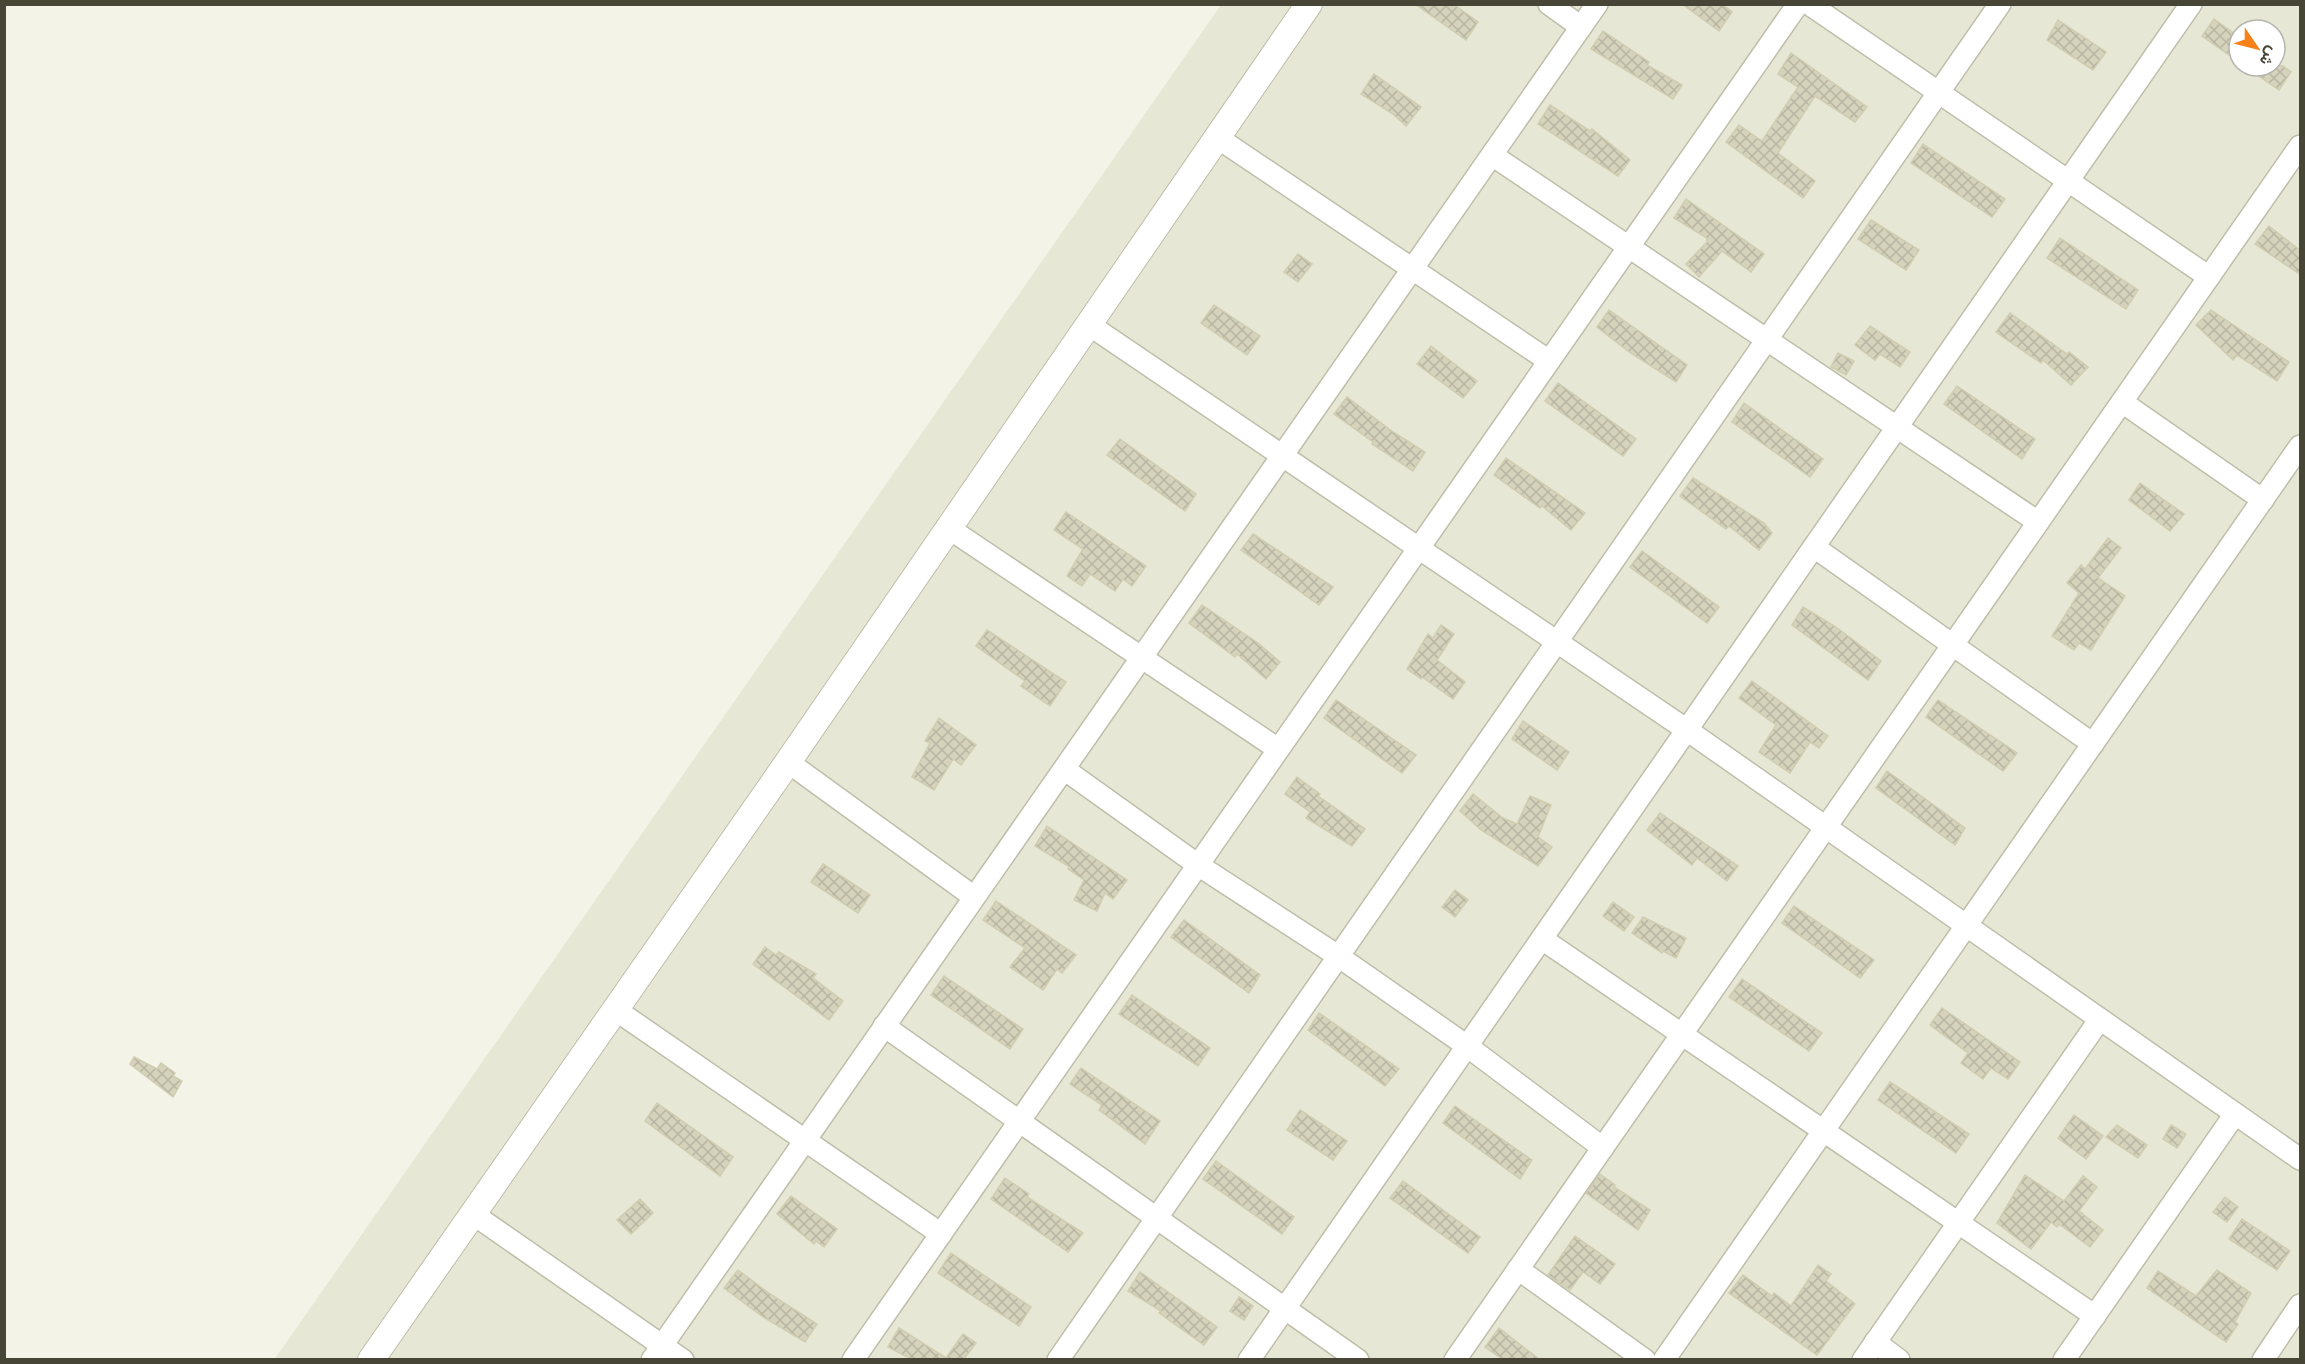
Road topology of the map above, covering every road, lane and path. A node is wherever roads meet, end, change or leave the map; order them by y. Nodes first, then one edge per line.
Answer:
1 (1309, 4) edge
2 (1549, 4) edge
3 (1597, 4) edge
4 (1798, 4) edge
5 (1809, 4) edge
6 (2000, 4) edge
7 (2191, 4) edge
8 (1581, 27) junction
9 (1939, 93) junction
10 (1218, 138) junction
11 (2301, 146) edge
12 (1492, 155) junction
13 (2294, 169) edge
14 (2068, 181) junction
15 (1629, 246) junction
16 (1413, 268) junction
17 (2209, 277) junction
18 (1088, 324) junction
19 (1767, 339) junction
20 (1549, 362) junction
21 (2122, 402) junction
22 (1898, 427) junction
23 (2301, 446) edge
24 (1282, 455) junction
25 (2263, 500) junction
26 (2038, 522) junction
27 (947, 527) junction
28 (1814, 547) junction
29 (1418, 549) junction
30 (1556, 643) junction
31 (1952, 645) junction
32 (1143, 656) junction
33 (1687, 730) junction
34 (2093, 744) junction
35 (1278, 749) junction
36 (788, 762) junction
37 (1064, 769) junction
38 (1826, 827) junction
39 (1198, 865) junction
40 (974, 897) junction
41 (1967, 925) junction
42 (1542, 939) junction
43 (1338, 956) junction
44 (616, 1010) junction
45 (2100, 1018) junction
46 (884, 1026) junction
47 (1682, 1034) junction
48 (1467, 1046) junction
49 (2235, 1114) junction
50 (1020, 1121) junction
51 (1823, 1131) junction
52 (806, 1139) junction
53 (1603, 1148) junction
54 (2301, 1160) edge
55 (472, 1214) junction
56 (1156, 1218) junction
57 (1958, 1223) junction
58 (940, 1234) junction
59 (1518, 1269) junction
60 (2301, 1305) edge
61 (1285, 1308) junction
62 (2094, 1316) junction
63 (1869, 1351) edge
64 (657, 1352) edge
65 (371, 1359) edge
66 (684, 1359) edge
67 (853, 1359) edge
68 (1058, 1359) edge
69 (1249, 1359) edge
70 (1358, 1359) edge
71 (1455, 1359) edge
72 (1645, 1359) edge
73 (1664, 1359) edge
74 (1899, 1359) edge
75 (2064, 1359) edge
76 (2263, 1359) edge

1 - 10 street
2 - 8 street
3 - 8 street
4 - 15 street
5 - 9 street
6 - 9 street
7 - 14 street
8 - 12 street
9 - 14 street
9 - 19 street
10 - 16 street
10 - 18 street
11 - 13 street
12 - 15 street
12 - 16 street
13 - 17 street
14 - 17 street
14 - 22 street
15 - 19 street
15 - 20 street
16 - 20 street
16 - 24 street
17 - 21 street
18 - 24 street
18 - 27 street
19 - 22 street
19 - 30 street
20 - 29 street
21 - 25 street
21 - 26 street
22 - 26 street
22 - 28 street
23 - 25 street
24 - 29 street
24 - 32 street
25 - 34 street
26 - 31 street
27 - 32 street
27 - 36 street
28 - 31 street
28 - 33 street
29 - 30 street
29 - 35 street
30 - 33 street
30 - 43 street
31 - 34 street
31 - 38 street
32 - 35 street
32 - 37 street
33 - 38 street
33 - 42 street
34 - 41 street
35 - 39 street
36 - 40 street
36 - 44 street
37 - 39 street
37 - 40 street
38 - 41 street
38 - 47 street
39 - 43 street
39 - 50 street
40 - 46 street
41 - 45 street
41 - 51 street
42 - 47 street
42 - 48 street
43 - 48 street
43 - 56 street
44 - 52 street
44 - 55 street
45 - 49 street
45 - 57 street
46 - 50 street
46 - 52 street
47 - 51 street
47 - 53 street
48 - 53 street
48 - 61 street
49 - 54 street
49 - 62 street
50 - 56 street
50 - 58 street
51 - 57 street
51 - 73 street
52 - 58 street
52 - 64 street
53 - 59 street
55 - 64 street
55 - 65 street
56 - 61 street
56 - 68 street
57 - 62 street
57 - 63 street
58 - 67 street
59 - 71 street
59 - 72 street
60 - 76 street
61 - 69 street
61 - 70 street
62 - 75 street
63 - 74 street
64 - 66 street

